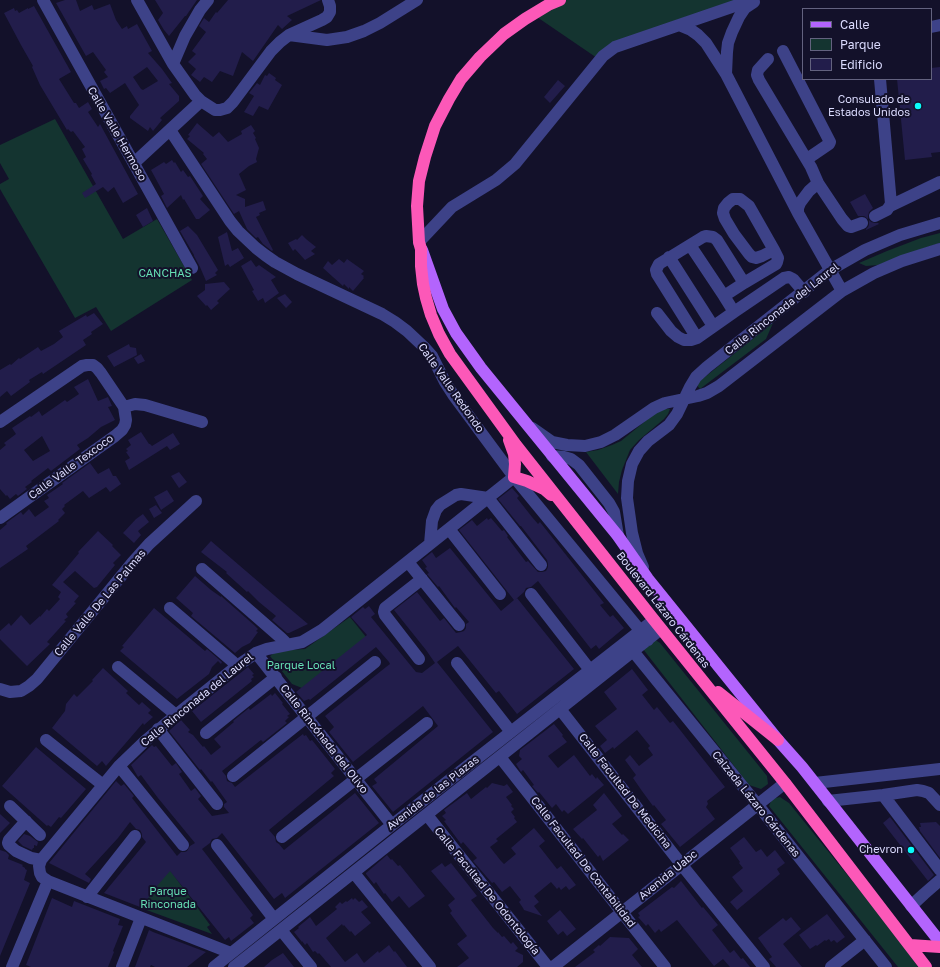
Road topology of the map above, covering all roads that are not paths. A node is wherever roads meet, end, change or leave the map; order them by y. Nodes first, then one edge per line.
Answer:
1 (43, 0) edge
2 (137, 0) edge
3 (208, 0) edge
4 (328, 0) edge
5 (417, 0) edge
6 (560, 0) edge
7 (752, 0) edge
8 (758, 0) edge
9 (679, 25) junction
10 (289, 35) junction
11 (783, 51) dead end
12 (768, 59) dead end
13 (173, 64) junction
14 (726, 74) junction
15 (880, 80) edge
16 (201, 101) junction
17 (170, 130) junction
18 (807, 159) junction
19 (134, 162) junction
20 (940, 182) edge
21 (818, 183) junction
22 (890, 206) junction
23 (798, 213) junction
24 (875, 216) dead end
25 (862, 223) dead end
26 (940, 223) edge
27 (420, 245) junction
28 (690, 245) junction
29 (940, 249) edge
30 (774, 250) junction
31 (669, 257) junction
32 (192, 268) dead end
33 (830, 270) junction
34 (744, 283) junction
35 (842, 291) junction
36 (804, 292) junction
37 (724, 296) junction
38 (734, 312) junction
39 (657, 313) dead end
40 (713, 326) junction
41 (697, 338) junction
42 (684, 398) junction
43 (124, 407) junction
44 (0, 422) edge
45 (202, 422) dead end
46 (500, 423) junction
47 (525, 424) junction
48 (514, 477) junction
49 (488, 498) junction
50 (196, 501) dead end
51 (565, 506) junction
52 (0, 518) edge
53 (449, 529) junction
54 (430, 544) junction
55 (408, 562) junction
56 (541, 565) dead end
57 (202, 569) dead end
58 (422, 579) junction
59 (648, 579) junction
60 (500, 594) dead end
61 (531, 594) dead end
62 (170, 608) dead end
63 (459, 625) dead end
64 (658, 625) junction
65 (644, 635) junction
66 (288, 645) junction
67 (629, 647) junction
68 (256, 653) junction
69 (419, 659) dead end
70 (375, 662) dead end
71 (457, 663) dead end
72 (237, 666) junction
73 (118, 667) dead end
74 (590, 670) junction
75 (276, 677) junction
76 (701, 679) junction
77 (0, 689) edge
78 (560, 709) junction
79 (176, 715) junction
80 (307, 717) junction
81 (427, 723) dead end
82 (158, 730) junction
83 (511, 732) junction
84 (206, 733) dead end
85 (46, 740) dead end
86 (778, 740) junction
87 (500, 758) junction
88 (119, 766) junction
89 (940, 769) edge
90 (233, 776) dead end
91 (356, 779) junction
92 (785, 783) junction
93 (815, 783) junction
94 (103, 785) junction
95 (883, 795) junction
96 (828, 800) junction
97 (217, 804) dead end
98 (757, 804) junction
99 (10, 806) dead end
100 (940, 806) edge
101 (426, 815) junction
102 (26, 821) junction
103 (392, 825) junction
104 (40, 835) dead end
105 (135, 836) dead end
106 (282, 837) dead end
107 (183, 845) dead end
108 (217, 845) dead end
109 (41, 860) junction
110 (681, 864) junction
111 (940, 870) edge
112 (354, 872) junction
113 (940, 880) edge
114 (48, 881) junction
115 (87, 897) junction
116 (911, 906) junction
117 (622, 912) junction
118 (141, 918) junction
119 (274, 919) junction
120 (281, 930) junction
121 (865, 940) junction
122 (940, 942) edge
123 (910, 945) junction
124 (940, 947) edge
125 (231, 953) junction
126 (12, 967) edge
127 (122, 967) edge
128 (214, 967) edge
129 (234, 967) edge
130 (311, 967) edge
131 (430, 967) edge
132 (548, 967) edge
133 (553, 967) edge
134 (665, 967) edge
135 (764, 967) edge
136 (831, 967) edge
137 (886, 967) edge
138 (926, 967) edge

1 - 19 street, Calle Valle Hermoso
2 - 13 street
3 - 13 street
4 - 10 street
5 - 10 street
6 - 27 highway, Boulevard Lázaro Cárdenas
7 - 9 street
8 - 14 street
9 - 14 street
9 - 27 street
10 - 16 street
11 - 18 street
12 - 18 street
13 - 16 street
14 - 23 street
15 - 22 street
16 - 17 street
17 - 19 street
17 - 48 street, Calle Valle Redondo
18 - 21 street
19 - 32 street, Calle Valle Hermoso
20 - 22 street
21 - 23 street
21 - 25 street
22 - 24 street
23 - 33 street
26 - 33 street, Calle Rinconada del Laurel
27 - 46 highway, Boulevard Lázaro Cárdenas
27 - 47 main road, Boulevard Lázaro Cárdenas
28 - 31 street
28 - 34 street
28 - 37 street
29 - 35 street, Calle Rinconada del Laurel
30 - 30 street
30 - 34 street
31 - 40 street
31 - 41 street
33 - 35 street
33 - 36 street, Calle Rinconada del Laurel
34 - 37 street
35 - 42 street, Calle Rinconada del Laurel
36 - 38 street
36 - 42 street, Calle Rinconada del Laurel
37 - 38 street
38 - 40 street
39 - 41 street
40 - 41 street
42 - 47 street, Calle Rinconada del Laurel
42 - 59 street, Calle Rinconada del Laurel
43 - 44 street
43 - 45 street
43 - 52 street, Calle Valle Texcoco
46 - 48 highway
46 - 51 highway, Boulevard Lázaro Cárdenas
47 - 59 main road, Boulevard Lázaro Cárdenas
48 - 49 street, Calle Rinconada del Laurel
48 - 51 highway
48 - 65 street, Calle Valle Redondo
49 - 53 street, Calle Rinconada del Laurel
49 - 54 street
49 - 56 street
50 - 77 street, Calle Valle De Las Palmas
51 - 64 highway, Boulevard Lázaro Cárdenas
53 - 54 street, Calle Rinconada del Laurel
53 - 60 street
54 - 55 street, Calle Rinconada del Laurel
55 - 58 street
55 - 66 street, Calle Rinconada del Laurel
57 - 66 street
58 - 63 street
58 - 69 street
59 - 86 main road, Boulevard Lázaro Cárdenas
61 - 74 street
62 - 72 street
64 - 65 street, Avenida de las Plazas
64 - 76 highway, Boulevard Lázaro Cárdenas
65 - 67 street, Avenida de las Plazas
66 - 68 street, Calle Rinconada del Laurel
67 - 74 street, Avenida de las Plazas
67 - 78 street, Avenida de las Plazas
67 - 98 street, Calzada Lázaro Cárdenas
68 - 72 street, Calle Rinconada del Laurel
68 - 75 street, Calle Rincónada del Olivo
70 - 80 street
71 - 83 street
72 - 79 street, Calle Rinconada del Laurel
73 - 79 street
74 - 83 street, Avenida de las Plazas
75 - 80 street, Calle Rincónada del Olivo
75 - 84 street
76 - 86 highway
76 - 92 highway, Boulevard Lázaro Cárdenas
78 - 87 street, Avenida de las Plazas
78 - 110 street, Calle Facultad De Medicina
79 - 82 street, Calle Rinconada del Laurel
80 - 90 street
80 - 91 street, Calle Rincónada del Olivo
81 - 91 street
82 - 88 street, Calle Rinconada del Laurel
82 - 97 street
83 - 103 street, Avenida de las Plazas
85 - 94 street
86 - 93 main road, Boulevard Lázaro Cárdenas
87 - 101 street, Avenida de las Plazas
87 - 117 street, Calle Facultad De Contabilidad
88 - 94 street, Calle Rinconada del Laurel
88 - 107 street
89 - 93 street
91 - 103 street, Calle Rincónada del Olivo
91 - 106 street
92 - 98 street, Avenida Uabc
92 - 123 highway, Boulevard Lázaro Cárdenas
93 - 96 main road, Boulevard Lázaro Cárdenas
94 - 109 street, Calle Rinconada del Laurel
95 - 96 street
95 - 100 street
95 - 111 street
96 - 116 main road, Boulevard Lázaro Cárdenas
98 - 110 street, Avenida Uabc
98 - 121 street, Calzada Lázaro Cárdenas
99 - 102 street
101 - 112 street, Avenida de las Plazas
101 - 132 street, Calle Facultad De Odontología
102 - 104 street
102 - 109 street
103 - 119 street, Avenida de las Plazas
105 - 115 street
108 - 119 street
109 - 114 street
110 - 117 street, Avenida Uabc
110 - 135 street, Calle Facultad De Medicina
112 - 120 street, Avenida de las Plazas
112 - 131 street
113 - 116 street
114 - 115 street
114 - 126 street
115 - 118 street
116 - 122 main road, Boulevard Lázaro Cárdenas
117 - 133 street, Avenida Uabc
117 - 134 street, Calle Facultad De Contabilidad
118 - 125 street
118 - 127 street
119 - 125 street, Avenida de las Plazas
120 - 129 street, Avenida de las Plazas
120 - 130 street
121 - 136 street
121 - 137 street, Calzada Lázaro Cárdenas
123 - 124 highway
123 - 138 highway, Boulevard Lázaro Cárdenas
125 - 128 street, Avenida de las Plazas

